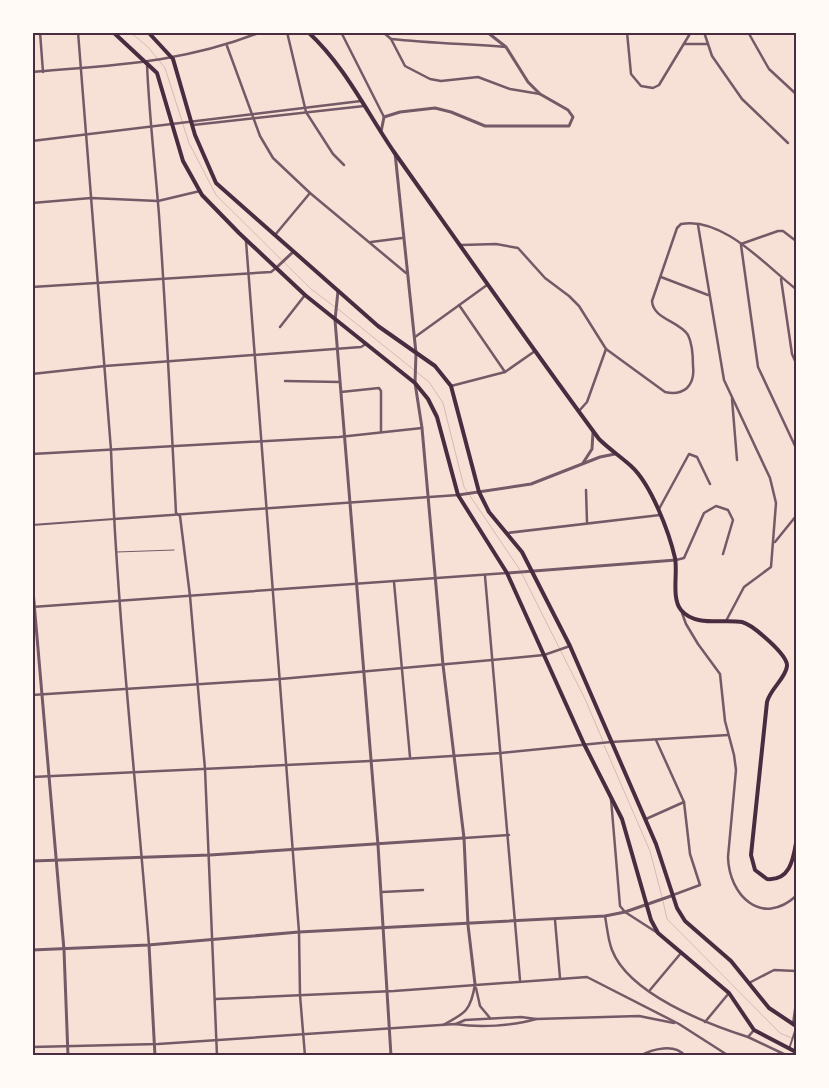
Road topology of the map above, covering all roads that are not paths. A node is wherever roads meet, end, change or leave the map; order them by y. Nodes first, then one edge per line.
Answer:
1 (40, 32) edge
2 (78, 32) edge
3 (114, 32) edge
4 (148, 32) edge
5 (261, 32) edge
6 (287, 32) edge
7 (308, 32) edge
8 (341, 32) edge
9 (383, 32) edge
10 (486, 32) edge
11 (627, 32) edge
12 (691, 32) edge
13 (704, 32) edge
14 (748, 32) edge
15 (391, 40) junction
16 (684, 44) junction
17 (708, 44) junction
18 (227, 46) junction
19 (506, 47) junction
20 (173, 59) junction
21 (147, 62) junction
22 (81, 68) junction
23 (32, 72) edge
24 (42, 72) junction
25 (796, 92) edge
26 (540, 94) junction
27 (361, 101) junction
28 (364, 106) junction
29 (306, 108) junction
30 (306, 112) junction
31 (252, 114) junction
32 (254, 118) junction
33 (384, 118) junction
34 (173, 124) junction
35 (193, 124) junction
36 (150, 127) junction
37 (381, 132) junction
38 (86, 134) junction
39 (32, 141) edge
40 (788, 143) dead end
41 (395, 152) junction
42 (344, 165) dead end
43 (200, 191) junction
44 (310, 193) junction
45 (91, 198) junction
46 (158, 201) junction
47 (32, 203) edge
48 (698, 224) junction
49 (274, 235) junction
50 (402, 238) junction
51 (246, 239) junction
52 (796, 241) edge
53 (372, 242) junction
54 (741, 244) junction
55 (461, 245) junction
56 (293, 252) junction
57 (276, 268) junction
58 (406, 272) junction
59 (248, 273) junction
60 (163, 277) junction
61 (661, 277) junction
62 (781, 278) junction
63 (97, 281) junction
64 (489, 284) junction
65 (32, 287) edge
66 (796, 289) edge
67 (338, 291) junction
68 (305, 295) junction
69 (708, 295) junction
70 (459, 305) junction
71 (335, 318) junction
72 (280, 328) dead end
73 (413, 338) junction
74 (366, 344) junction
75 (338, 349) junction
76 (606, 349) junction
77 (536, 350) junction
78 (416, 353) junction
79 (253, 356) junction
80 (167, 361) junction
81 (796, 363) edge
82 (105, 366) junction
83 (505, 372) junction
84 (32, 374) edge
85 (285, 381) dead end
86 (340, 382) junction
87 (415, 383) junction
88 (451, 386) junction
89 (341, 392) junction
90 (731, 395) junction
91 (579, 411) junction
92 (422, 428) junction
93 (591, 428) junction
94 (381, 432) junction
95 (344, 435) junction
96 (261, 440) junction
97 (173, 447) junction
98 (796, 448) edge
99 (111, 450) junction
100 (32, 454) edge
101 (615, 454) junction
102 (737, 460) dead end
103 (583, 463) junction
104 (710, 484) dead end
105 (586, 490) dead end
106 (479, 492) junction
107 (458, 495) junction
108 (428, 498) junction
109 (350, 501) junction
110 (267, 507) junction
111 (658, 509) junction
112 (176, 513) junction
113 (661, 515) junction
114 (796, 516) edge
115 (114, 519) junction
116 (587, 522) junction
117 (32, 525) edge
118 (505, 533) junction
119 (774, 543) junction
120 (174, 550) dead end
121 (117, 552) junction
122 (723, 554) dead end
123 (676, 560) junction
124 (532, 572) junction
125 (507, 574) junction
126 (485, 576) junction
127 (32, 578) edge
128 (435, 580) junction
129 (394, 582) junction
130 (358, 585) junction
131 (273, 590) junction
132 (190, 596) junction
133 (121, 602) junction
134 (33, 607) edge
135 (682, 612) junction
136 (726, 621) junction
137 (568, 647) junction
138 (546, 655) junction
139 (492, 660) junction
140 (443, 665) junction
141 (403, 668) junction
142 (362, 671) junction
143 (280, 679) junction
144 (196, 683) junction
145 (126, 687) junction
146 (43, 694) junction
147 (32, 695) edge
148 (728, 736) junction
149 (656, 740) junction
150 (608, 742) junction
151 (586, 744) junction
152 (501, 753) junction
153 (453, 755) junction
154 (410, 758) junction
155 (370, 761) junction
156 (285, 765) junction
157 (205, 769) junction
158 (134, 772) junction
159 (50, 776) junction
160 (32, 777) edge
161 (611, 798) junction
162 (684, 802) junction
163 (646, 819) junction
164 (509, 835) junction
165 (464, 838) junction
166 (796, 843) edge
167 (378, 845) junction
168 (292, 850) junction
169 (210, 855) junction
170 (142, 857) junction
171 (56, 859) junction
172 (32, 860) edge
173 (423, 890) dead end
174 (382, 892) junction
175 (669, 896) junction
176 (796, 896) edge
177 (646, 904) junction
178 (626, 912) junction
179 (605, 916) junction
180 (555, 920) junction
181 (515, 922) junction
182 (468, 925) junction
183 (383, 928) junction
184 (299, 932) junction
185 (658, 933) junction
186 (212, 939) junction
187 (149, 944) junction
188 (32, 950) edge
189 (64, 950) junction
190 (681, 952) junction
191 (796, 971) edge
192 (560, 978) junction
193 (520, 980) junction
194 (749, 983) junction
195 (475, 984) junction
196 (650, 990) junction
197 (387, 992) junction
198 (729, 993) junction
199 (300, 995) junction
200 (216, 999) junction
201 (796, 1003) edge
202 (490, 1018) junction
203 (536, 1019) junction
204 (705, 1022) junction
205 (455, 1024) junction
206 (679, 1024) junction
207 (442, 1025) junction
208 (796, 1026) edge
209 (389, 1029) junction
210 (754, 1030) junction
211 (303, 1034) junction
212 (748, 1037) junction
213 (216, 1040) junction
214 (154, 1044) junction
215 (68, 1046) junction
216 (32, 1048) edge
217 (792, 1053) edge
218 (68, 1056) edge
219 (155, 1056) edge
220 (218, 1056) edge
221 (305, 1056) edge
222 (391, 1056) edge
223 (640, 1056) edge
224 (685, 1056) edge
225 (728, 1056) edge

1 - 24 street
2 - 22 street
3 - 21 main road
4 - 20 main road
5 - 18 street
6 - 29 street
7 - 27 main road
8 - 33 street
9 - 15 street
10 - 19 street
11 - 16 street
12 - 16 street
13 - 17 street
14 - 25 street
15 - 19 street
15 - 26 street
16 - 17 street
17 - 40 street
18 - 20 street
18 - 31 street
19 - 26 street
20 - 21 street
20 - 35 main road
21 - 22 street
21 - 34 main road
21 - 36 street
22 - 24 street
22 - 38 street
23 - 24 street
26 - 33 street
27 - 28 main road
27 - 29 street
28 - 30 street
28 - 37 main road
29 - 30 street
29 - 31 street
30 - 32 street
30 - 42 street
31 - 32 street
31 - 35 street
32 - 35 street
32 - 44 street
33 - 37 street
34 - 35 street
34 - 36 street
34 - 43 main road
35 - 49 main road
36 - 38 street
36 - 46 street
37 - 41 main road
38 - 39 street
38 - 45 street
41 - 50 street
41 - 55 main road
43 - 46 street
43 - 51 main road
44 - 49 street
44 - 53 street
45 - 46 street
45 - 47 street
45 - 63 street
46 - 60 street
48 - 54 street
48 - 61 street
48 - 69 street
49 - 56 main road
50 - 53 street
50 - 58 street
51 - 57 main road
51 - 59 street
52 - 54 street
53 - 58 street
54 - 62 street
54 - 98 street
55 - 64 main road
55 - 76 street
56 - 57 street
56 - 67 main road
57 - 59 street
57 - 68 main road
58 - 73 street
59 - 60 street
59 - 79 street
60 - 63 street
60 - 80 street
61 - 69 street
61 - 76 street
62 - 66 street
62 - 81 street
63 - 65 street
63 - 82 street
64 - 70 street
64 - 77 main road
67 - 71 street
67 - 78 main road
68 - 71 main road
68 - 72 street
69 - 90 street
70 - 73 street
70 - 83 street
71 - 74 main road
71 - 75 street
73 - 78 street
74 - 75 street
74 - 87 main road
75 - 79 street
75 - 86 street
76 - 91 street
77 - 83 street
77 - 91 main road
78 - 87 street
78 - 88 main road
79 - 80 street
79 - 96 street
80 - 82 street
80 - 97 street
82 - 84 street
82 - 99 street
83 - 88 street
85 - 86 street
86 - 89 street
87 - 92 street
87 - 107 main road
88 - 106 main road
89 - 94 street
89 - 95 street
90 - 102 street
90 - 119 street
91 - 93 main road
92 - 94 street
92 - 108 street
93 - 101 main road
93 - 103 street
94 - 95 street
95 - 96 street
95 - 109 street
96 - 97 street
96 - 110 street
97 - 99 street
97 - 112 street
99 - 100 street
99 - 115 street
101 - 103 street
101 - 111 main road
103 - 106 street
104 - 111 street
105 - 116 street
106 - 107 street
106 - 118 main road
107 - 108 street
107 - 125 main road
108 - 109 street
108 - 128 street
109 - 110 street
109 - 130 street
110 - 112 street
110 - 131 street
111 - 113 main road
112 - 115 street
112 - 132 street
113 - 116 street
113 - 123 main road
114 - 119 street
115 - 117 street
115 - 121 street
116 - 118 street
118 - 124 main road
119 - 136 street
120 - 121 lane
121 - 133 street
122 - 123 street
123 - 124 street
123 - 135 main road
124 - 125 street
124 - 137 main road
125 - 126 street
125 - 138 main road
126 - 128 street
126 - 139 street
127 - 134 street
128 - 129 street
128 - 140 street
129 - 130 street
129 - 141 street
130 - 131 street
130 - 142 street
131 - 132 street
131 - 143 street
132 - 133 street
132 - 144 street
133 - 134 street
133 - 145 street
134 - 146 street
135 - 136 main road
135 - 148 street
136 - 166 main road
137 - 138 street
137 - 150 main road
138 - 139 street
138 - 151 main road
139 - 140 street
139 - 152 street
140 - 141 street
140 - 153 street
141 - 142 street
141 - 154 street
142 - 143 street
142 - 155 street
143 - 144 street
143 - 156 street
144 - 145 street
144 - 157 street
145 - 146 street
145 - 158 street
146 - 147 street
146 - 159 street
148 - 149 street
148 - 176 street
149 - 150 street
149 - 162 street
150 - 151 street
150 - 163 main road
151 - 152 street
151 - 161 main road
152 - 153 street
152 - 164 street
153 - 154 street
153 - 165 street
154 - 155 street
155 - 156 street
155 - 167 street
156 - 157 street
156 - 168 street
157 - 158 street
157 - 169 street
158 - 159 street
158 - 170 street
159 - 160 street
159 - 171 street
161 - 177 main road
161 - 178 street
162 - 163 street
162 - 175 street
163 - 175 main road
164 - 165 street
164 - 181 street
165 - 167 street
165 - 182 street
167 - 168 street
167 - 174 street
168 - 169 street
168 - 184 street
169 - 170 street
169 - 186 street
170 - 171 street
170 - 187 street
171 - 172 street
171 - 189 street
173 - 174 street
174 - 183 street
175 - 177 street
175 - 194 main road
177 - 178 street
177 - 185 main road
178 - 179 street
178 - 185 street
179 - 180 street
179 - 196 street
180 - 181 street
180 - 192 street
181 - 182 street
181 - 193 street
182 - 183 street
182 - 195 street
183 - 184 street
183 - 197 street
184 - 186 street
184 - 199 street
185 - 190 main road
186 - 187 street
186 - 200 street
187 - 189 street
187 - 214 street
188 - 189 street
189 - 215 street
190 - 196 street
190 - 198 main road
191 - 194 street
192 - 193 street
192 - 206 street
193 - 195 street
194 - 208 main road
195 - 197 street
195 - 202 street
195 - 207 street
196 - 204 street
197 - 199 street
197 - 209 street
198 - 204 street
198 - 210 main road
199 - 200 street
199 - 211 street
200 - 213 street
201 - 208 street
202 - 203 street
202 - 205 street
203 - 205 street
203 - 206 street
204 - 212 street
205 - 207 street
206 - 225 street
207 - 209 street
208 - 217 street
209 - 211 street
209 - 222 street
210 - 212 street
210 - 217 main road
211 - 213 street
211 - 221 street
212 - 217 street
213 - 214 street
213 - 220 street
214 - 215 street
214 - 219 street
215 - 216 street
215 - 218 street
223 - 224 street

